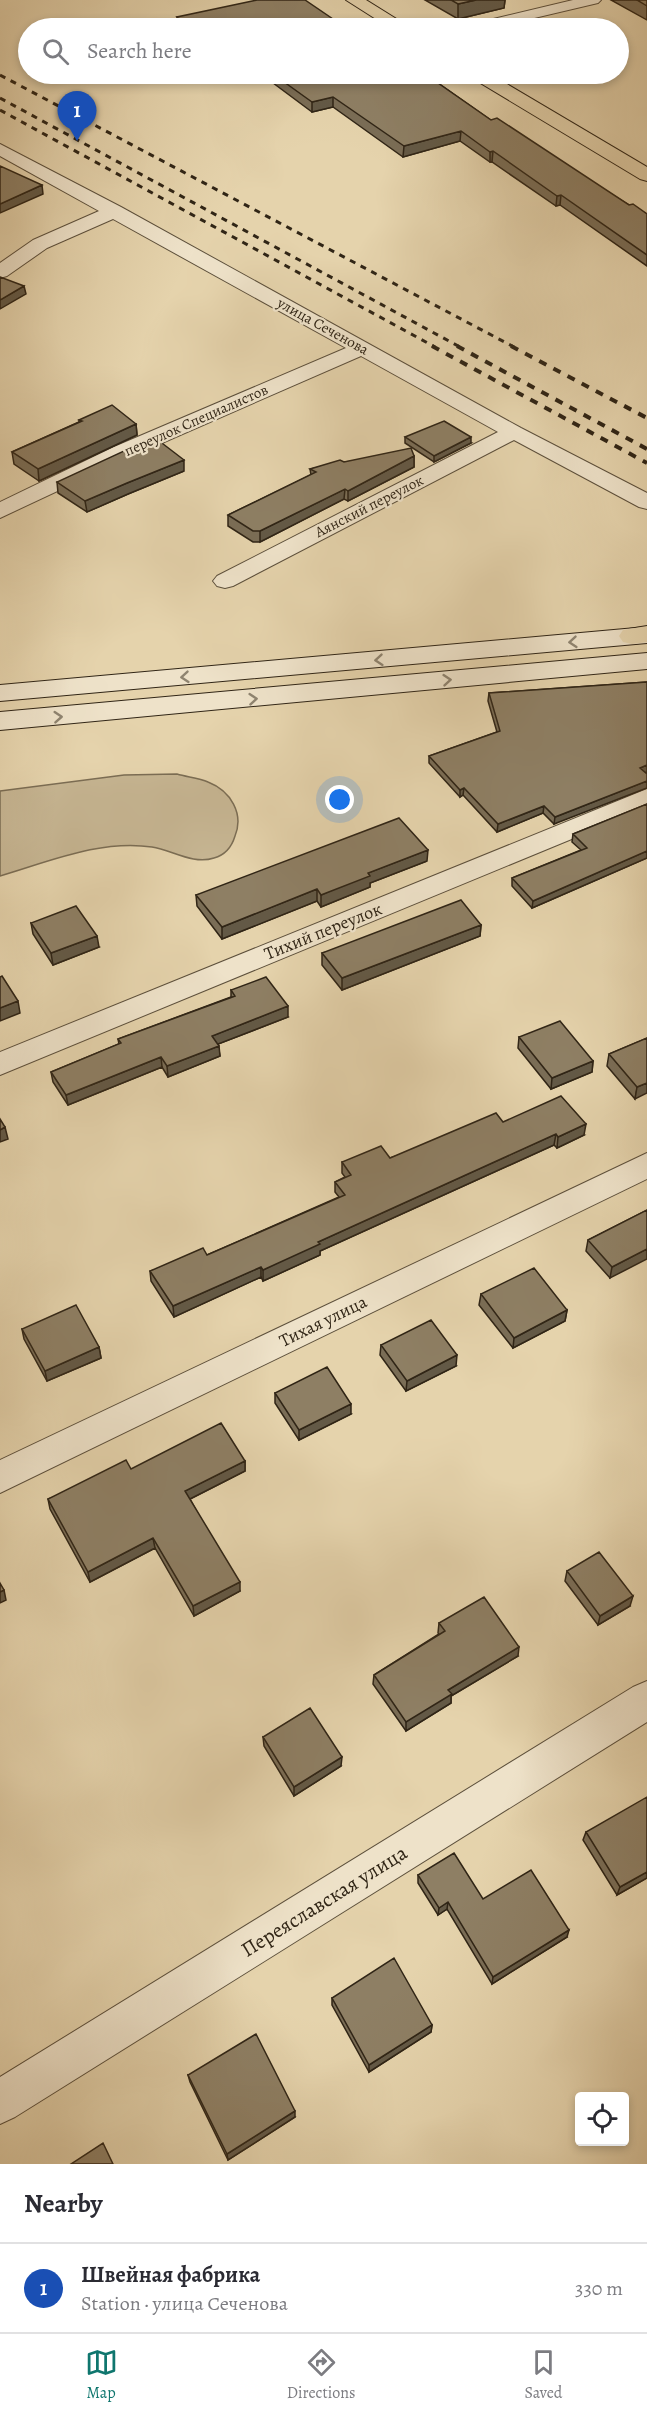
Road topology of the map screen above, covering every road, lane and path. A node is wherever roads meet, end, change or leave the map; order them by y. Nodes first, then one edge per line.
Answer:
1 (354, 0) edge
2 (593, 0) edge
3 (385, 18) edge
4 (516, 18) edge
5 (495, 84) edge
6 (0, 149) edge
7 (647, 175) edge
8 (115, 211) junction
9 (0, 272) edge
10 (362, 348) junction
11 (514, 432) junction
12 (647, 502) edge
13 (0, 511) edge
14 (225, 581) dead end
15 (642, 635) edge
16 (647, 661) edge
17 (0, 693) edge
18 (0, 721) edge
19 (647, 798) edge
20 (0, 1064) edge
21 (647, 1165) edge
22 (0, 1477) edge
23 (647, 1700) edge
24 (0, 2102) edge

1 - 3 highway
2 - 4 street
5 - 7 highway
6 - 8 street, улица Сеченова
8 - 9 street
8 - 10 street, улица Сеченова
10 - 11 street, улица Сеченова
10 - 13 street, переулок Специалистов
11 - 12 street, улица Сеченова
11 - 14 street, Аянский переулок
15 -> 17 main road
18 -> 16 main road
19 - 20 street, Тихий переулок
21 - 22 street, Тихая улица
23 - 24 street, Переяславская улица

